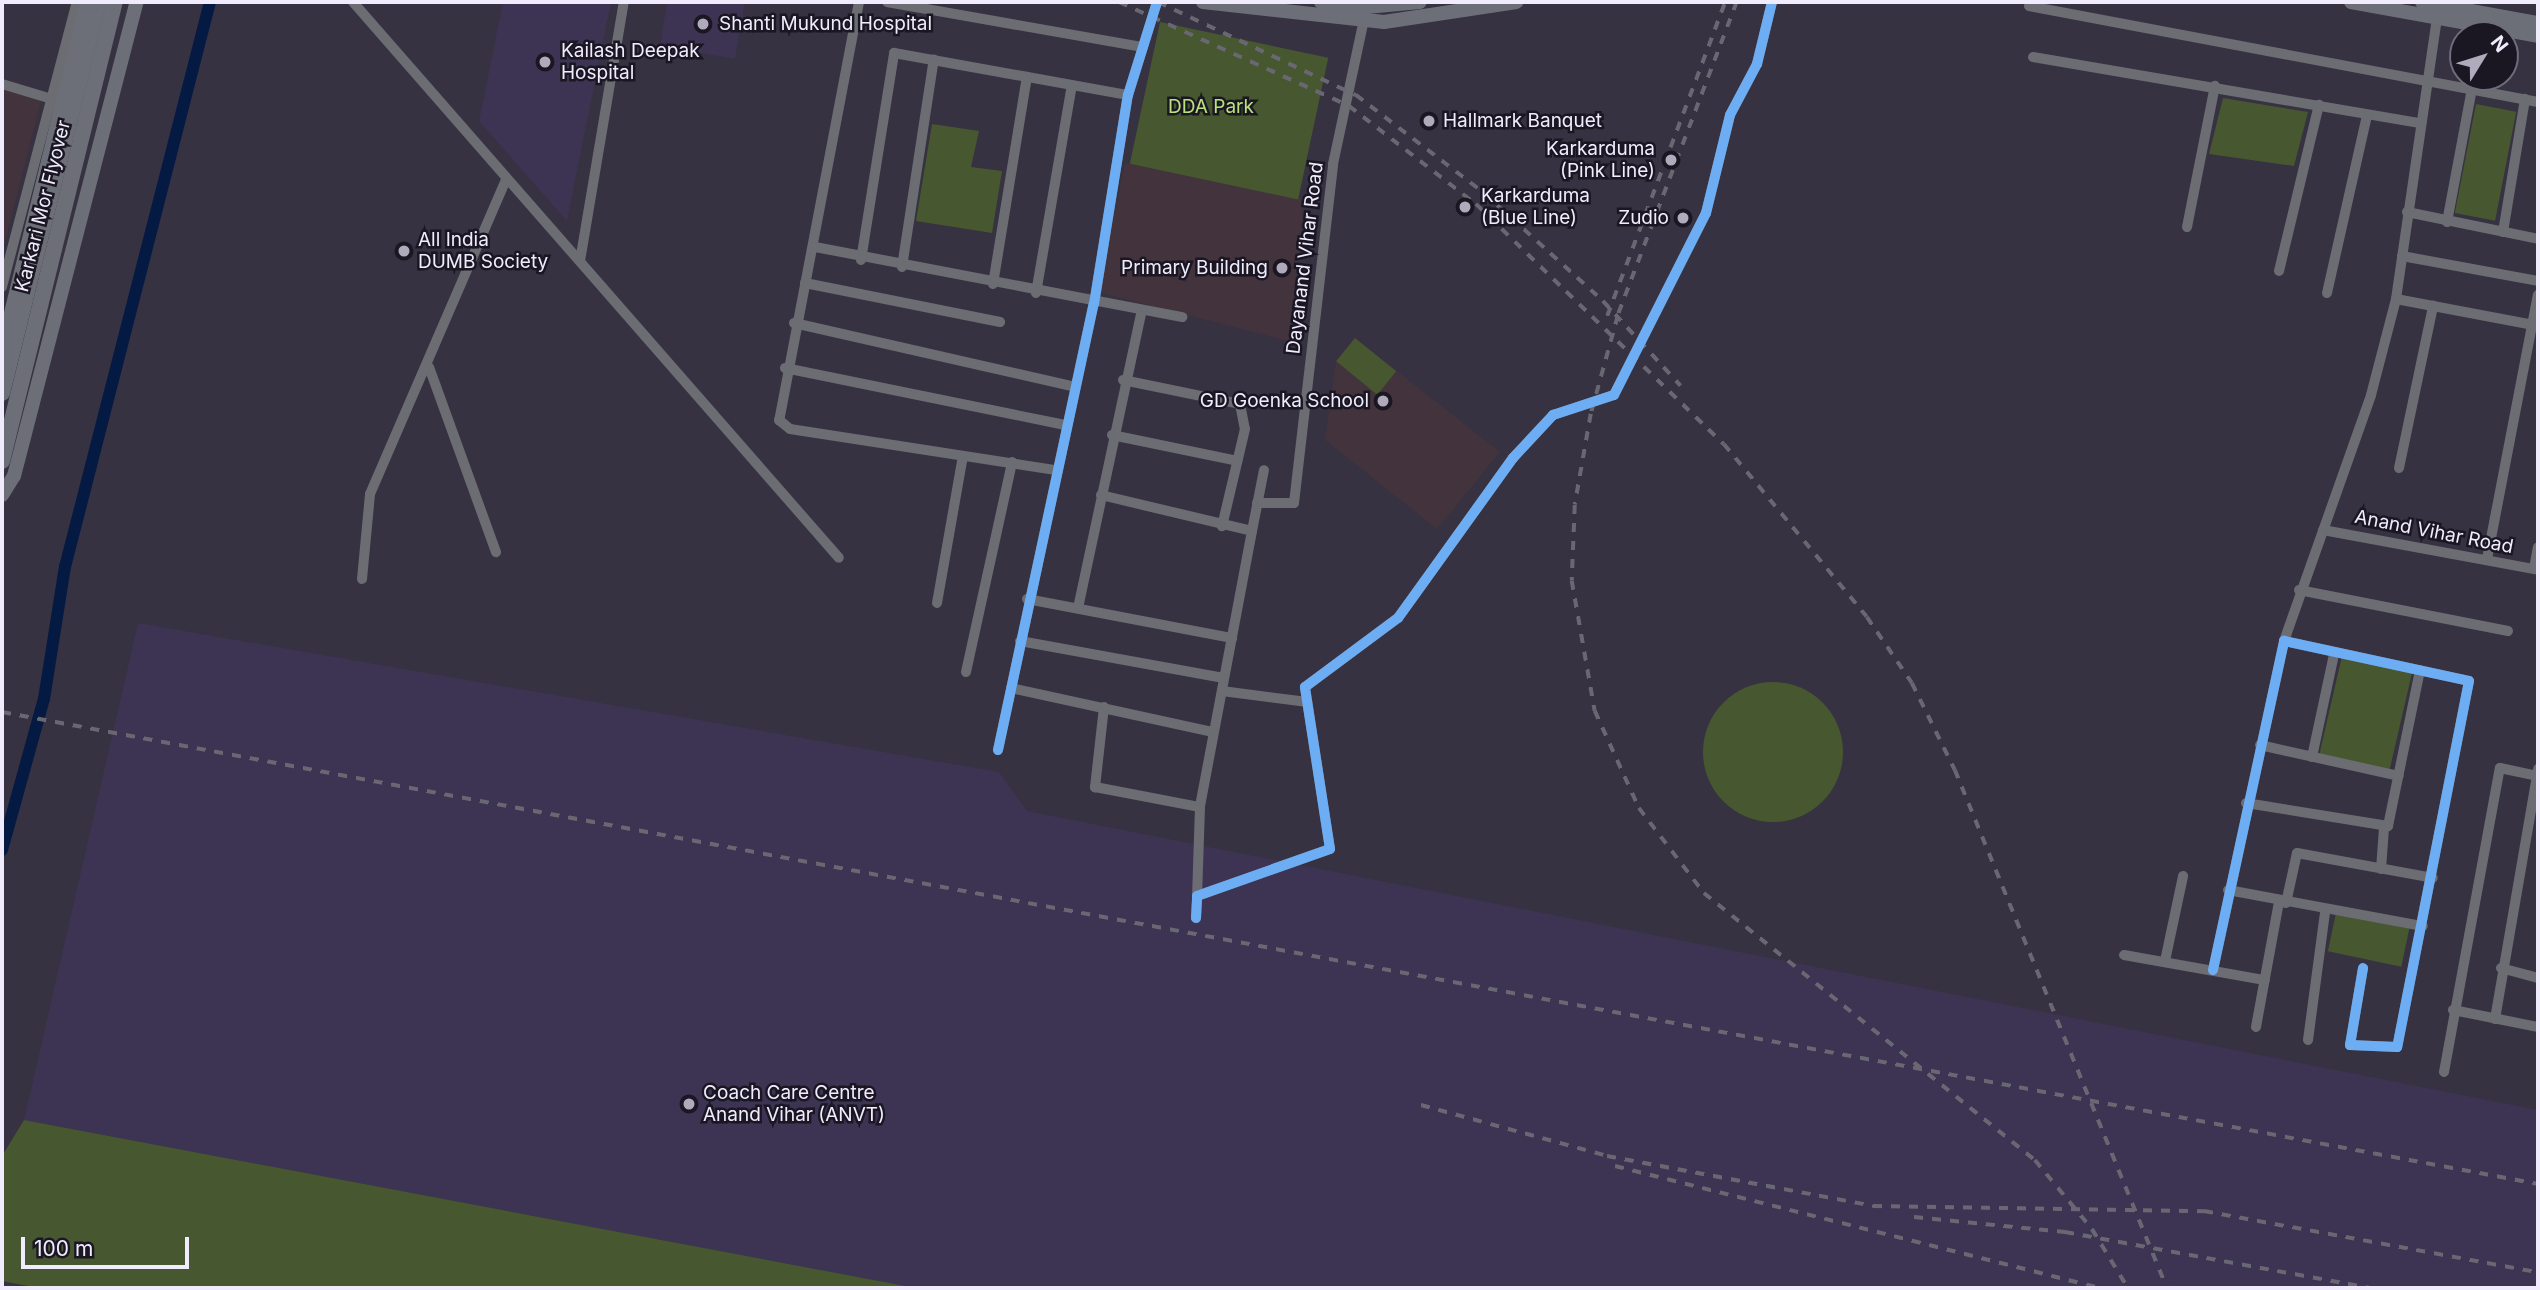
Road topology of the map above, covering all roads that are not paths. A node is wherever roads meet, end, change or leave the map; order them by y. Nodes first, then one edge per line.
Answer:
1 (77, 2) edge
2 (87, 2) edge
3 (99, 2) edge
4 (115, 2) edge
5 (137, 2) edge
6 (353, 2) edge
7 (624, 2) edge
8 (859, 2) edge
9 (887, 2) edge
10 (1157, 2) edge
11 (1203, 2) edge
12 (1321, 2) edge
13 (1420, 2) edge
14 (1517, 2) edge
15 (1772, 2) edge
16 (2351, 2) edge
17 (2422, 2) edge
18 (2029, 6) dead end
19 (2438, 11) junction
20 (1366, 14) junction
21 (2538, 23) edge
22 (2538, 36) edge
23 (1143, 47) junction
24 (2033, 57) dead end
25 (934, 59) junction
26 (1027, 77) junction
27 (2426, 80) junction
28 (2, 83) edge
29 (2449, 84) edge
30 (1072, 85) junction
31 (2214, 86) junction
32 (2472, 91) edge
33 (2483, 91) edge
34 (1128, 94) junction
35 (52, 99) junction
36 (2525, 99) junction
37 (2538, 102) edge
38 (2319, 105) junction
39 (2367, 116) junction
40 (2421, 124) junction
41 (507, 178) junction
42 (2407, 212) junction
43 (2447, 222) junction
44 (2187, 227) dead end
45 (2503, 232) junction
46 (2538, 239) edge
47 (815, 247) junction
48 (2402, 256) junction
49 (861, 260) junction
50 (580, 261) junction
51 (902, 267) junction
52 (2279, 271) dead end
53 (2538, 281) edge
54 (805, 283) junction
55 (993, 284) junction
56 (2, 287) edge
57 (1036, 293) junction
58 (2327, 293) dead end
59 (2538, 295) edge
60 (2396, 299) junction
61 (1094, 304) junction
62 (2433, 306) junction
63 (1142, 310) junction
64 (1182, 317) dead end
65 (1000, 322) dead end
66 (794, 323) junction
67 (2534, 325) junction
68 (2, 350) edge
69 (429, 367) junction
70 (785, 368) junction
71 (1123, 380) junction
72 (1072, 386) junction
73 (2, 393) edge
74 (1065, 425) junction
75 (1112, 435) junction
76 (963, 456) junction
77 (2, 461) edge
78 (1237, 461) junction
79 (1012, 462) junction
80 (2399, 468) dead end
81 (1056, 470) junction
82 (1264, 470) dead end
83 (2, 495) edge
84 (1101, 495) junction
85 (1257, 503) junction
86 (1222, 526) junction
87 (2323, 530) junction
88 (1252, 531) junction
89 (2538, 547) edge
90 (496, 552) dead end
91 (839, 558) dead end
92 (2487, 559) junction
93 (2536, 569) edge
94 (362, 579) dead end
95 (2299, 590) junction
96 (1027, 599) junction
97 (937, 603) dead end
98 (1078, 608) junction
99 (2508, 631) dead end
100 (1232, 638) junction
101 (1020, 641) junction
102 (2284, 641) junction
103 (2334, 654) junction
104 (2420, 670) junction
105 (966, 672) dead end
106 (1224, 678) junction
107 (1011, 688) junction
108 (1222, 691) junction
109 (1307, 702) junction
110 (1104, 707) junction
111 (1213, 732) junction
112 (2260, 745) junction
113 (998, 750) dead end
114 (2312, 757) junction
115 (2538, 772) edge
116 (2399, 776) junction
117 (2246, 803) junction
118 (1200, 807) junction
119 (2384, 828) junction
120 (2381, 869) junction
121 (2183, 876) dead end
122 (2433, 878) junction
123 (2228, 890) junction
124 (1198, 897) junction
125 (2283, 902) junction
126 (2325, 912) junction
127 (1196, 918) dead end
128 (2423, 926) junction
129 (2124, 955) dead end
130 (2165, 961) junction
131 (2363, 968) dead end
132 (2501, 968) junction
133 (2213, 970) junction
134 (2538, 978) edge
135 (2265, 980) junction
136 (2453, 1010) junction
137 (2495, 1019) junction
138 (2256, 1027) dead end
139 (2538, 1027) edge
140 (2308, 1040) dead end
141 (2444, 1072) dead end

1 - 35 street
2 - 68 main road
3 - 73 main road, Karkari Mor Flyover
4 - 77 main road, Karkari Mor Flyover
5 - 83 main road
6 - 41 street
7 - 50 street
8 - 47 street
9 - 23 street
10 - 23 street
11 - 20 main road
12 - 20 main road
13 - 20 main road
14 - 20 main road
15 - 109 street
16 - 19 main road
17 - 19 main road
18 - 27 street
19 - 21 main road
19 - 22 main road
19 - 27 street
20 - 85 street, Dayanand Vihar Road
23 - 34 street
24 - 31 street
25 - 26 street
25 - 49 street
25 - 51 street
26 - 30 street
26 - 55 street
27 - 29 street
27 - 40 street
28 - 35 street
30 - 34 street
30 - 57 street
31 - 38 street
31 - 44 street
32 - 43 street
33 - 36 street
34 - 61 street
35 - 56 street
36 - 37 street
36 - 45 street
38 - 39 street
38 - 52 street
39 - 40 street
39 - 58 street
40 - 42 street
41 - 50 street
41 - 69 street
42 - 43 street
42 - 48 street
43 - 45 street
45 - 46 street
47 - 49 street
47 - 54 street
48 - 53 street
48 - 60 street
49 - 51 street
50 - 91 street
51 - 55 street
54 - 65 street
54 - 66 street
55 - 57 street
57 - 61 street
59 - 67 street
60 - 62 street
60 - 87 street
61 - 63 street
61 - 72 street
62 - 67 street
62 - 80 street
63 - 64 street
63 - 71 street
66 - 70 street
66 - 72 street
67 - 92 street
69 - 90 street
69 - 94 street
70 - 74 street
70 - 76 street
71 - 75 street
71 - 78 street
72 - 74 street
74 - 81 street
75 - 78 street
75 - 84 street
76 - 79 street
76 - 97 street
78 - 86 street
79 - 81 street
79 - 105 street
81 - 96 street
82 - 85 street
84 - 86 street
84 - 98 street
85 - 88 street
86 - 88 street
87 - 92 street, Anand Vihar Road
87 - 95 street
88 - 100 street
89 - 93 street
92 - 93 street, Anand Vihar Road
95 - 99 street
95 - 102 street
96 - 98 street
96 - 101 street
98 - 100 street
100 - 106 street
101 - 106 street
101 - 107 street
102 - 103 street
102 - 112 street
103 - 104 street
103 - 114 street
104 - 116 street
104 - 122 street
106 - 108 street
107 - 110 street
107 - 113 street
108 - 109 street
108 - 111 street
109 - 124 street
110 - 111 street
110 - 118 street
111 - 118 street
112 - 114 street
112 - 117 street
114 - 116 street
115 - 132 street
115 - 136 street
116 - 119 street
117 - 119 street
117 - 123 street
118 - 124 street
119 - 120 street
120 - 122 street
120 - 125 street
121 - 130 street
122 - 128 street
123 - 125 street
123 - 133 street
124 - 127 street
125 - 126 street
125 - 135 street
126 - 128 street
126 - 140 street
128 - 131 street
129 - 130 street
130 - 133 street
132 - 134 street
132 - 137 street
133 - 135 street
135 - 138 street
136 - 137 street
136 - 141 street
137 - 139 street

